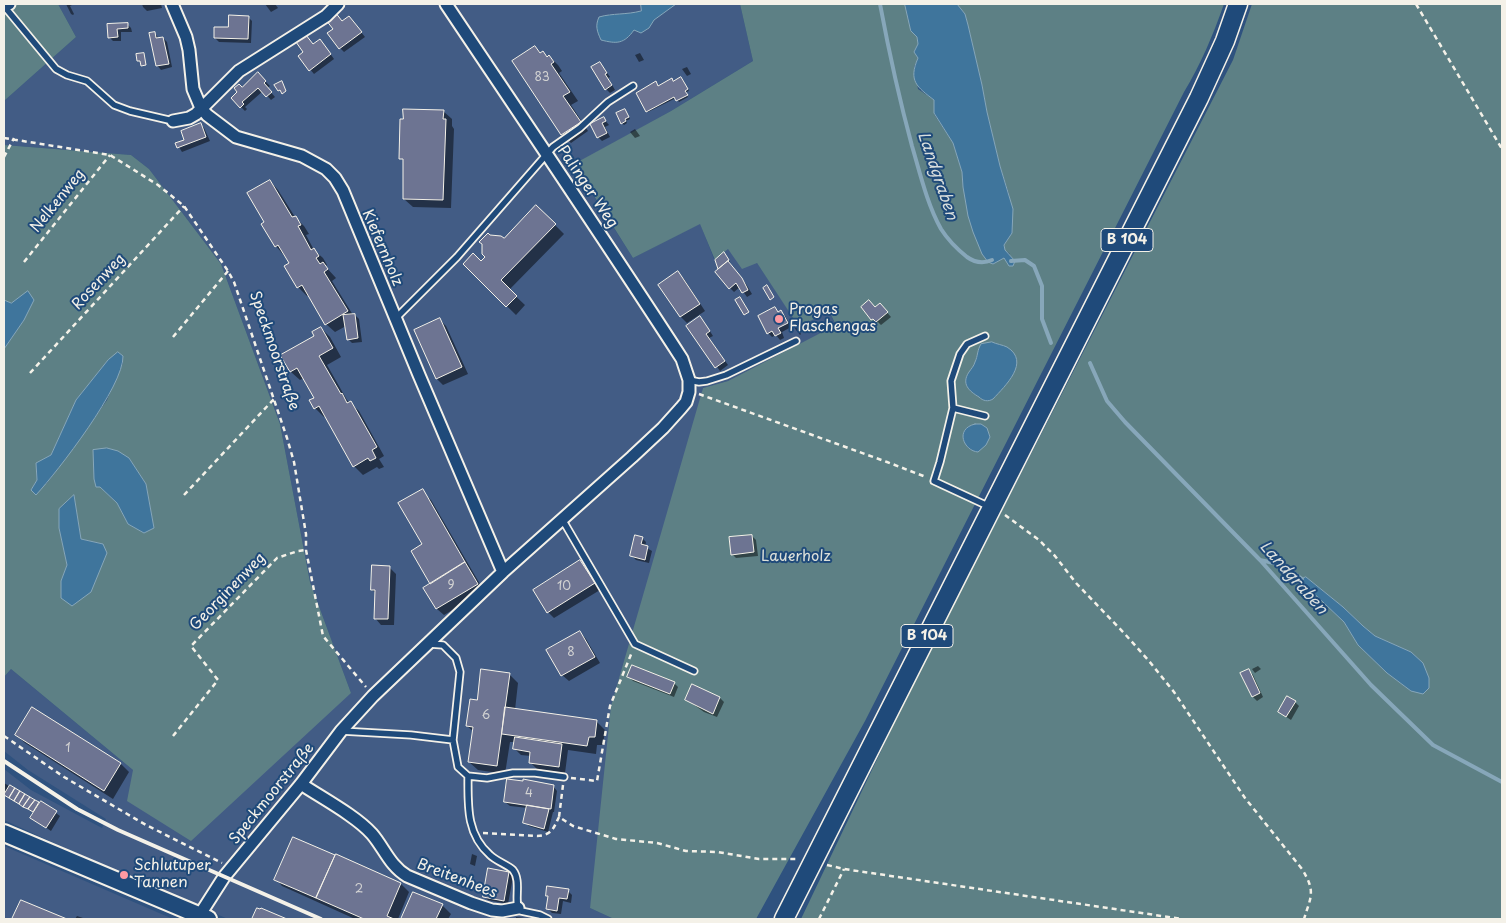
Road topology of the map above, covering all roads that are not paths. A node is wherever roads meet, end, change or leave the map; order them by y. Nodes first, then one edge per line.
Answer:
1 (9, 4) edge
2 (172, 4) edge
3 (338, 4) edge
4 (446, 4) edge
5 (1238, 4) edge
6 (4, 6) edge
7 (633, 86) dead end
8 (201, 108) junction
9 (173, 121) joint
10 (547, 155) junction
11 (395, 318) junction
12 (984, 336) dead end
13 (796, 340) dead end
14 (689, 386) junction
15 (953, 408) junction
16 (985, 416) dead end
17 (992, 508) junction
18 (562, 519) junction
19 (503, 572) junction
20 (427, 644) junction
21 (694, 672) dead end
22 (342, 731) junction
23 (453, 740) junction
24 (468, 776) junction
25 (564, 777) road end
26 (301, 784) junction
27 (4, 833) edge
28 (518, 908) junction
29 (201, 918) edge
30 (548, 919) edge
31 (784, 919) edge

1 - 6 street
2 - 8 street, Kiefernholz
3 - 8 street
4 - 10 street, Palinger Weg
5 - 17 main road, B 104
6 - 9 lane
7 - 10 lane
8 - 9 street
8 - 11 street, Kiefernholz
10 - 11 lane
10 - 14 street, Palinger Weg
11 - 19 street, Kiefernholz
12 - 15 lane
13 - 14 lane
14 - 18 street, Speckmoorstraße
15 - 16 lane
15 - 17 lane
17 - 31 main road, B 104
18 - 19 street, Speckmoorstraße
18 - 21 lane
19 - 20 street, Speckmoorstraße
20 - 22 street, Speckmoorstraße
20 - 23 lane
22 - 23 lane
22 - 26 street, Speckmoorstraße
23 - 24 lane
24 - 25 lane
24 - 28 lane
26 - 28 street, Breitenhees
26 - 29 street, Speckmoorstraße
27 - 29 street
28 - 30 lane

